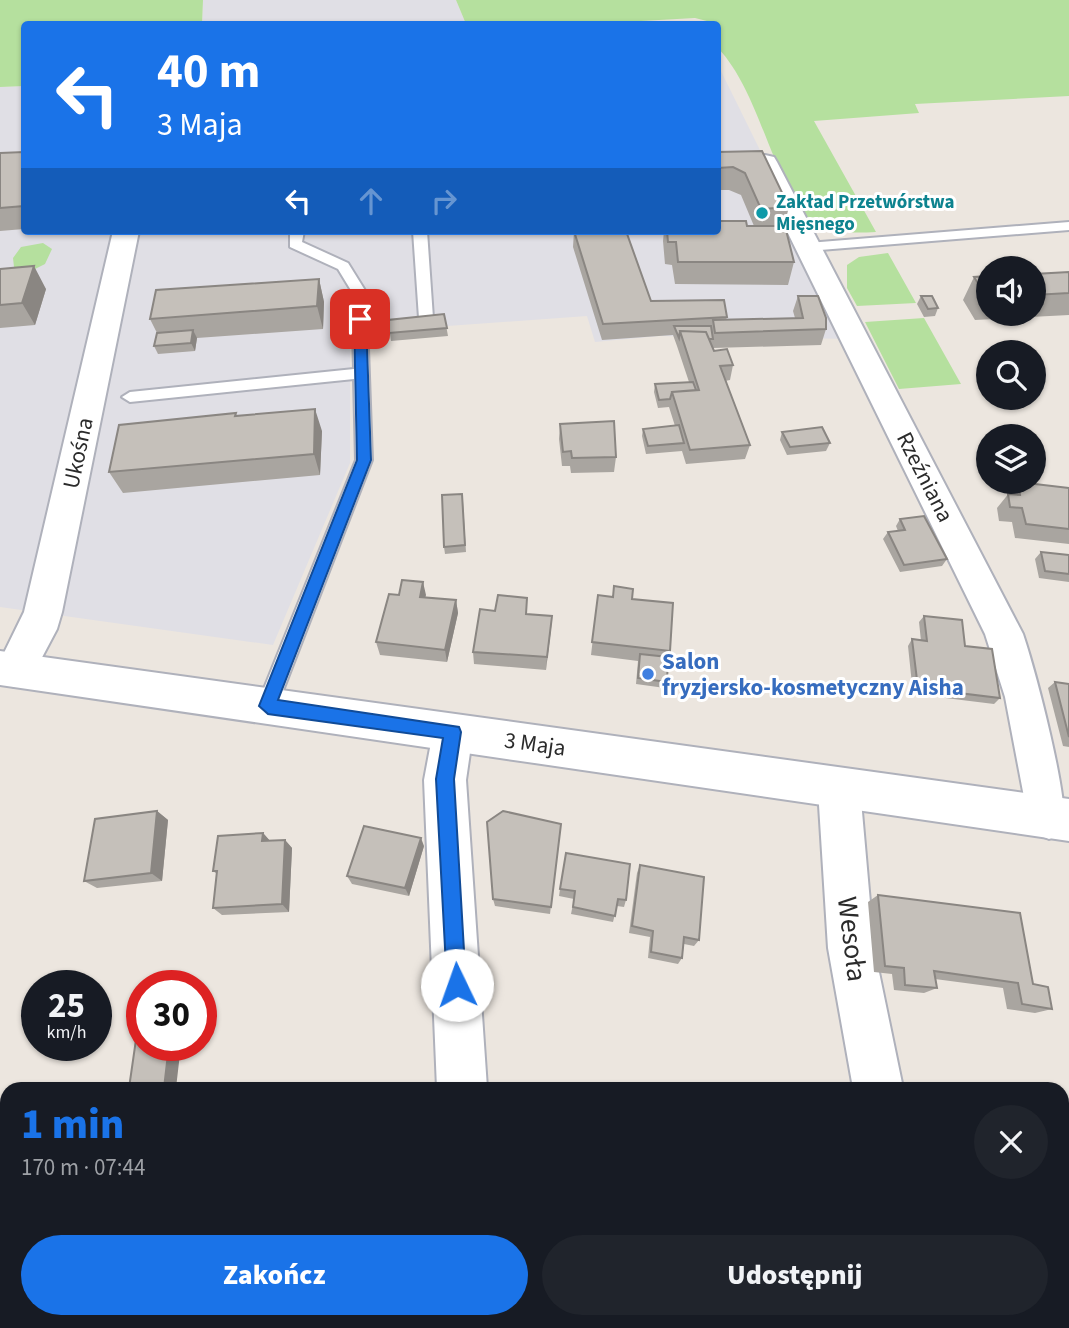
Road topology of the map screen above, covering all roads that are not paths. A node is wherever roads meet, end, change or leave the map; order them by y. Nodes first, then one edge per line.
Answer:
1 (760, 151) edge
2 (1069, 226) edge
3 (125, 235) edge
4 (296, 235) edge
5 (420, 235) edge
6 (808, 247) junction
7 (426, 318) edge
8 (361, 373) junction
9 (130, 397) dead end
10 (8, 669) edge
11 (268, 706) junction
12 (453, 732) junction
13 (839, 789) junction
14 (1059, 819) edge
15 (463, 1082) edge
16 (877, 1082) edge

1 - 6 street, Rzeźniana
2 - 6 lane
3 - 10 street, Ukośna
4 - 8 lane
5 - 7 lane
6 - 14 street, Rzeźniana
8 - 9 lane
8 - 11 lane
10 - 11 street, 3 Maja
11 - 12 street, 3 Maja
12 - 13 street, 3 Maja
12 - 15 street
13 - 14 street, 3 Maja
13 - 16 street, Wesoła

